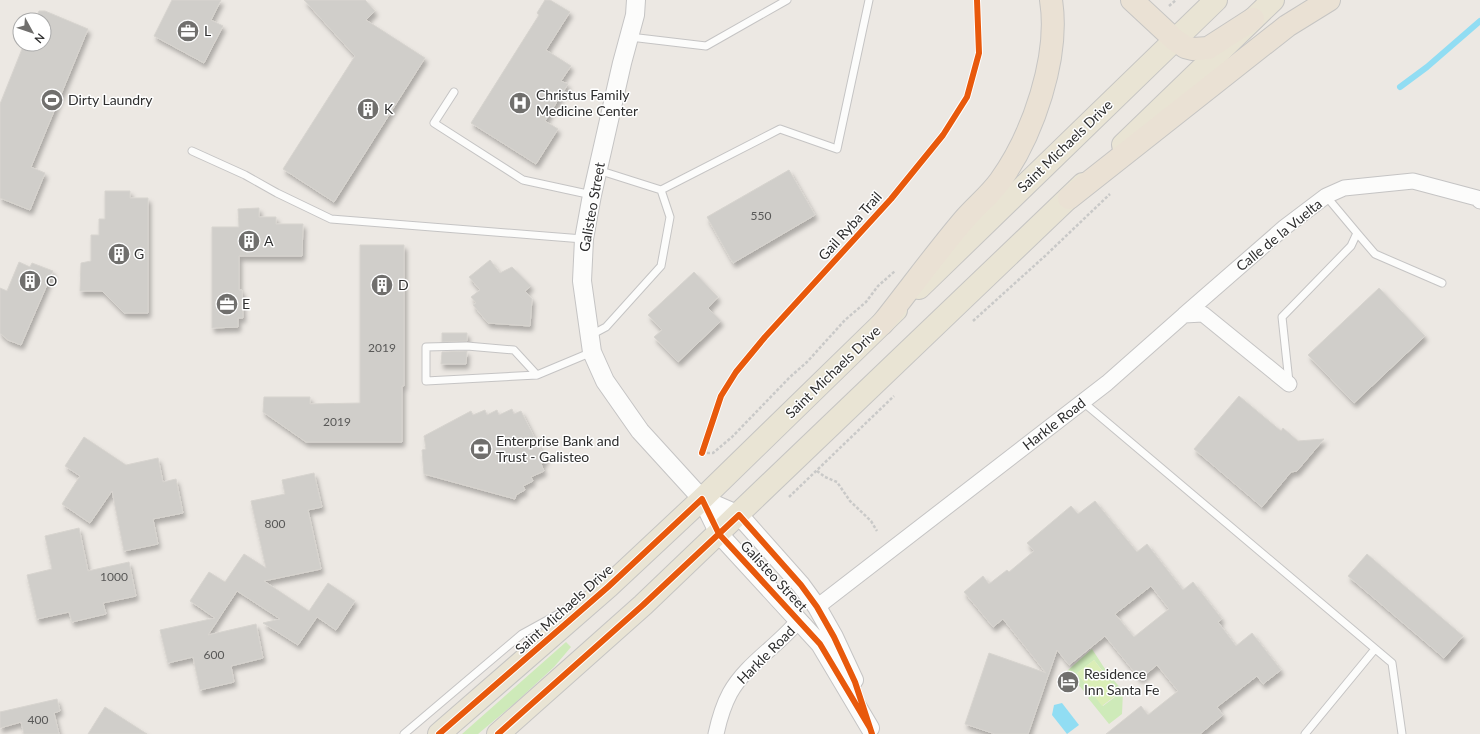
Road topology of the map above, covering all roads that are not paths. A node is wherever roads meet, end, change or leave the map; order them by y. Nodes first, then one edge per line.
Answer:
1 (636, 0) edge
2 (787, 0) edge
3 (870, 0) edge
4 (1051, 0) edge
5 (1132, 0) edge
6 (1216, 0) edge
7 (1272, 0) edge
8 (1329, 0) edge
9 (1253, 18) junction
10 (629, 37) junction
11 (1175, 40) junction
12 (454, 92) dead end
13 (192, 151) dead end
14 (598, 170) junction
15 (660, 190) junction
16 (592, 195) junction
17 (1326, 196) junction
18 (1069, 198) junction
19 (1480, 201) edge
20 (1357, 233) junction
21 (584, 239) junction
22 (1442, 283) dead end
23 (1184, 315) junction
24 (882, 324) junction
25 (591, 344) junction
26 (537, 375) junction
27 (1289, 384) joint
28 (1083, 402) junction
29 (702, 499) junction
30 (739, 515) junction
31 (719, 534) junction
32 (608, 587) junction
33 (817, 607) junction
34 (799, 620) junction
35 (1375, 649) junction
36 (871, 731) edge
37 (404, 734) edge
38 (439, 734) edge
39 (498, 734) edge
40 (716, 734) edge
41 (1305, 734) edge
42 (1402, 734) edge

1 - 10 street, Galisteo Street
2 - 10 lane
3 - 15 lane
4 - 24 highway
5 - 11 highway
6 - 11 main road, Saint Michaels Drive
7 - 9 main road
8 - 18 highway
9 - 11 highway
9 - 18 main road
10 - 14 street, Galisteo Street
11 - 24 main road, Saint Michaels Drive
12 - 16 lane
13 - 21 lane
14 - 15 lane
14 - 16 street, Galisteo Street
15 - 25 lane
16 - 21 street, Galisteo Street
17 - 19 street, Calle de la Vuelta
17 - 20 lane
17 - 23 street, Calle de la Vuelta
18 - 30 main road
20 - 22 lane
20 - 27 lane
21 - 25 street, Galisteo Street
23 - 27 street
23 - 28 street, Harkle Road
24 - 29 main road, Saint Michaels Drive
25 - 26 lane
25 - 29 street, Galisteo Street
26 - 26 lane
28 - 33 street, Harkle Road
28 - 35 lane
29 - 30 street, Galisteo Street
29 - 31 street, Galisteo Street
29 - 32 main road, Saint Michaels Drive
30 - 31 main road
30 - 33 street, Galisteo Street
31 - 34 street, Galisteo Street
31 - 39 main road
32 - 37 lane
32 - 38 main road, Saint Michaels Drive
33 - 36 street, Galisteo Street
34 - 36 street, Galisteo Street
34 - 40 street, Harkle Road
35 - 41 lane
35 - 42 lane

